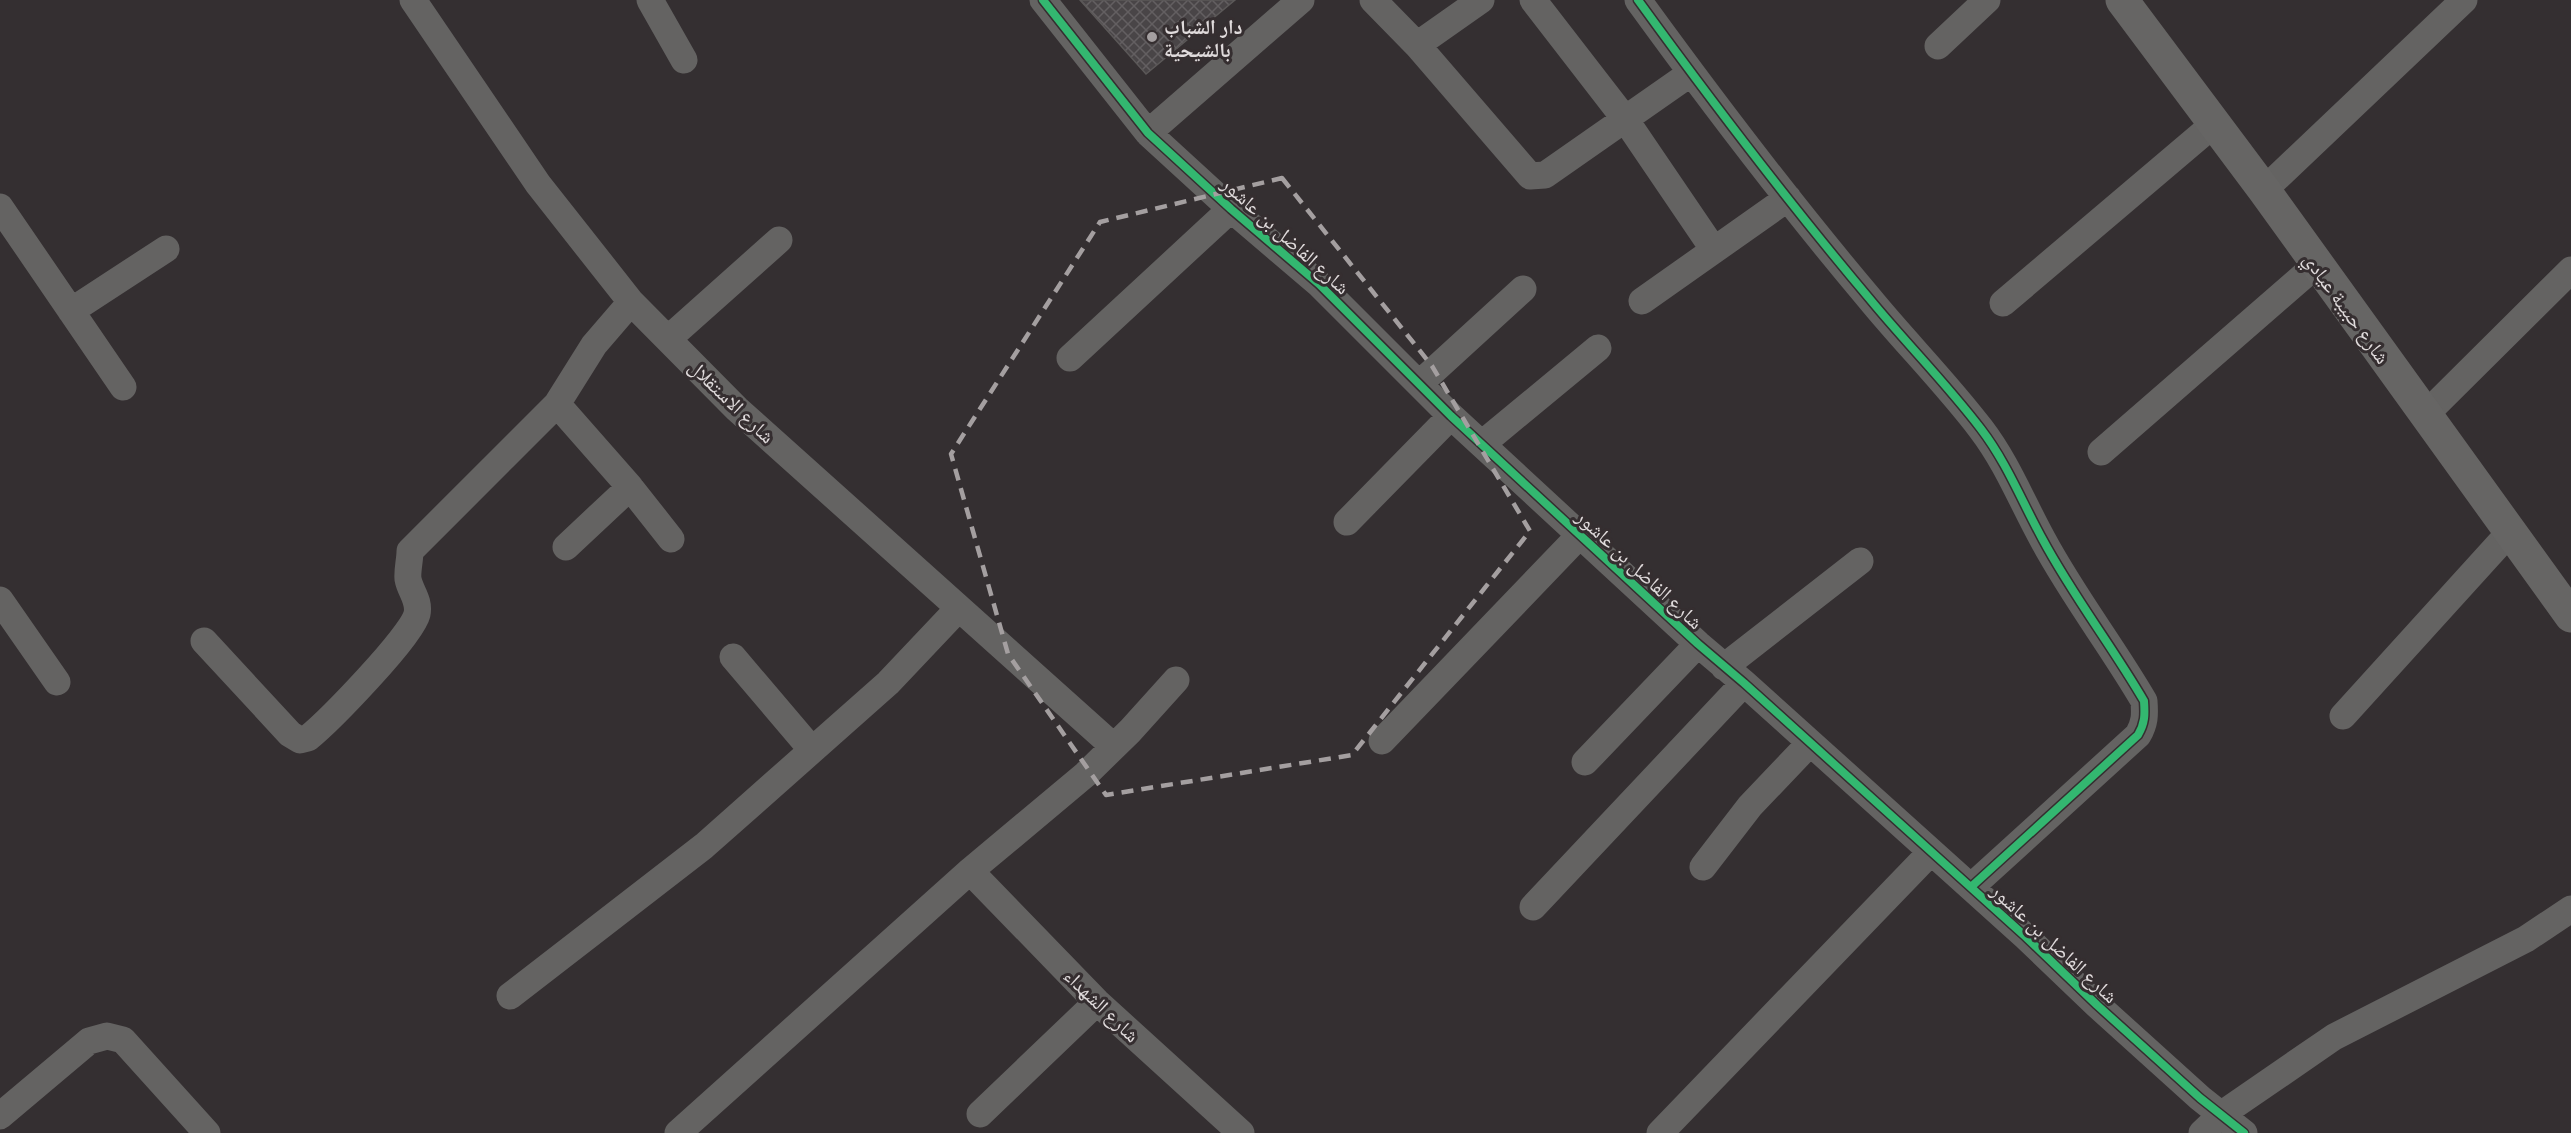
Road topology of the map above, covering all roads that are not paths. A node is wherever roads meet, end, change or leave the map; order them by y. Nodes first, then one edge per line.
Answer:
1 (412, 0) edge
2 (650, 0) edge
3 (1043, 0) edge
4 (1301, 0) edge
5 (1373, 0) edge
6 (1481, 0) edge
7 (1533, 0) edge
8 (1638, 0) edge
9 (1987, 0) edge
10 (2122, 0) edge
11 (2464, 0) edge
12 (1418, 45) junction
13 (1938, 46) dead end
14 (684, 60) dead end
15 (1691, 73) junction
16 (1625, 119) junction
17 (2214, 123) junction
18 (1148, 133) junction
19 (2264, 190) junction
20 (1788, 198) junction
21 (0, 207) edge
22 (1231, 209) junction
23 (779, 240) dead end
24 (166, 249) dead end
25 (1714, 250) junction
26 (2316, 265) junction
27 (2571, 270) edge
28 (1523, 289) dead end
29 (1642, 301) dead end
30 (631, 302) junction
31 (2003, 303) dead end
32 (71, 311) junction
33 (669, 339) junction
34 (1598, 348) dead end
35 (1070, 358) dead end
36 (1419, 384) junction
37 (123, 387) dead end
38 (557, 404) junction
39 (2425, 415) junction
40 (1451, 416) junction
41 (1482, 444) junction
42 (2101, 452) dead end
43 (630, 487) junction
44 (1347, 522) dead end
45 (2510, 532) junction
46 (1579, 536) junction
47 (671, 539) dead end
48 (566, 547) dead end
49 (1860, 561) dead end
50 (2, 606) edge
51 (958, 608) junction
52 (2571, 616) edge
53 (204, 641) dead end
54 (1698, 644) junction
55 (733, 657) dead end
56 (1734, 675) junction
57 (1176, 680) dead end
58 (57, 682) dead end
59 (2343, 716) dead end
60 (1382, 741) dead end
61 (1810, 743) junction
62 (1113, 746) junction
63 (812, 750) junction
64 (1585, 762) dead end
65 (1931, 852) junction
66 (1703, 867) dead end
67 (970, 870) junction
68 (1971, 887) junction
69 (1533, 907) dead end
70 (2571, 909) edge
71 (510, 996) dead end
72 (1096, 1002) junction
73 (980, 1114) dead end
74 (2222, 1114) junction
75 (0, 1116) edge
76 (1236, 1132) edge
77 (207, 1133) edge
78 (678, 1133) edge
79 (1660, 1133) edge
80 (2202, 1133) edge
81 (2244, 1133) edge

1 - 30 street, شارع الاستقلال
2 - 14 street
3 - 18 street, شارع الفاضل بن عاشور
4 - 18 street
5 - 12 street
6 - 12 street
7 - 16 street
8 - 15 street
9 - 13 street
10 - 17 street, شارع حبيبة عيادي
11 - 19 street
12 - 16 street
15 - 16 street
15 - 20 street
16 - 25 street
17 - 19 street, شارع حبيبة عيادي
17 - 31 street
18 - 22 street, شارع الفاضل بن عاشور
19 - 26 street, شارع حبيبة عيادي
20 - 25 street
20 - 68 street
21 - 32 street
22 - 35 street
22 - 36 street, شارع الفاضل بن عاشور
23 - 33 street
24 - 32 street
25 - 29 street
26 - 39 street, شارع حبيبة عيادي
26 - 42 street
27 - 39 street
28 - 36 street
30 - 33 street, شارع الاستقلال
30 - 38 street
32 - 37 street
33 - 51 street, شارع الاستقلال
34 - 41 street
36 - 40 street, شارع الفاضل بن عاشور
38 - 43 street
38 - 53 street
39 - 45 street, شارع حبيبة عيادي
40 - 41 street, شارع الفاضل بن عاشور
40 - 44 street
41 - 46 street, شارع الفاضل بن عاشور
43 - 47 street
43 - 48 street
45 - 52 street, شارع حبيبة عيادي
45 - 59 street
46 - 54 street, شارع الفاضل بن عاشور
46 - 60 street
49 - 56 street
50 - 58 street
51 - 62 street, شارع الاستقلال
51 - 63 street
54 - 56 street, شارع الفاضل بن عاشور
54 - 64 street
55 - 63 street
56 - 61 street, شارع الفاضل بن عاشور
56 - 69 street
57 - 62 street
61 - 65 street, شارع الفاضل بن عاشور
61 - 66 street
62 - 67 street
63 - 71 street
65 - 68 street, شارع الفاضل بن عاشور
65 - 79 street
67 - 72 street, شارع الشهداء
67 - 78 street
68 - 74 street, شارع الفاضل بن عاشور
70 - 74 street
72 - 73 street
72 - 76 street, شارع الشهداء
74 - 80 street
74 - 81 street, شارع الفاضل بن عاشور
75 - 77 street

